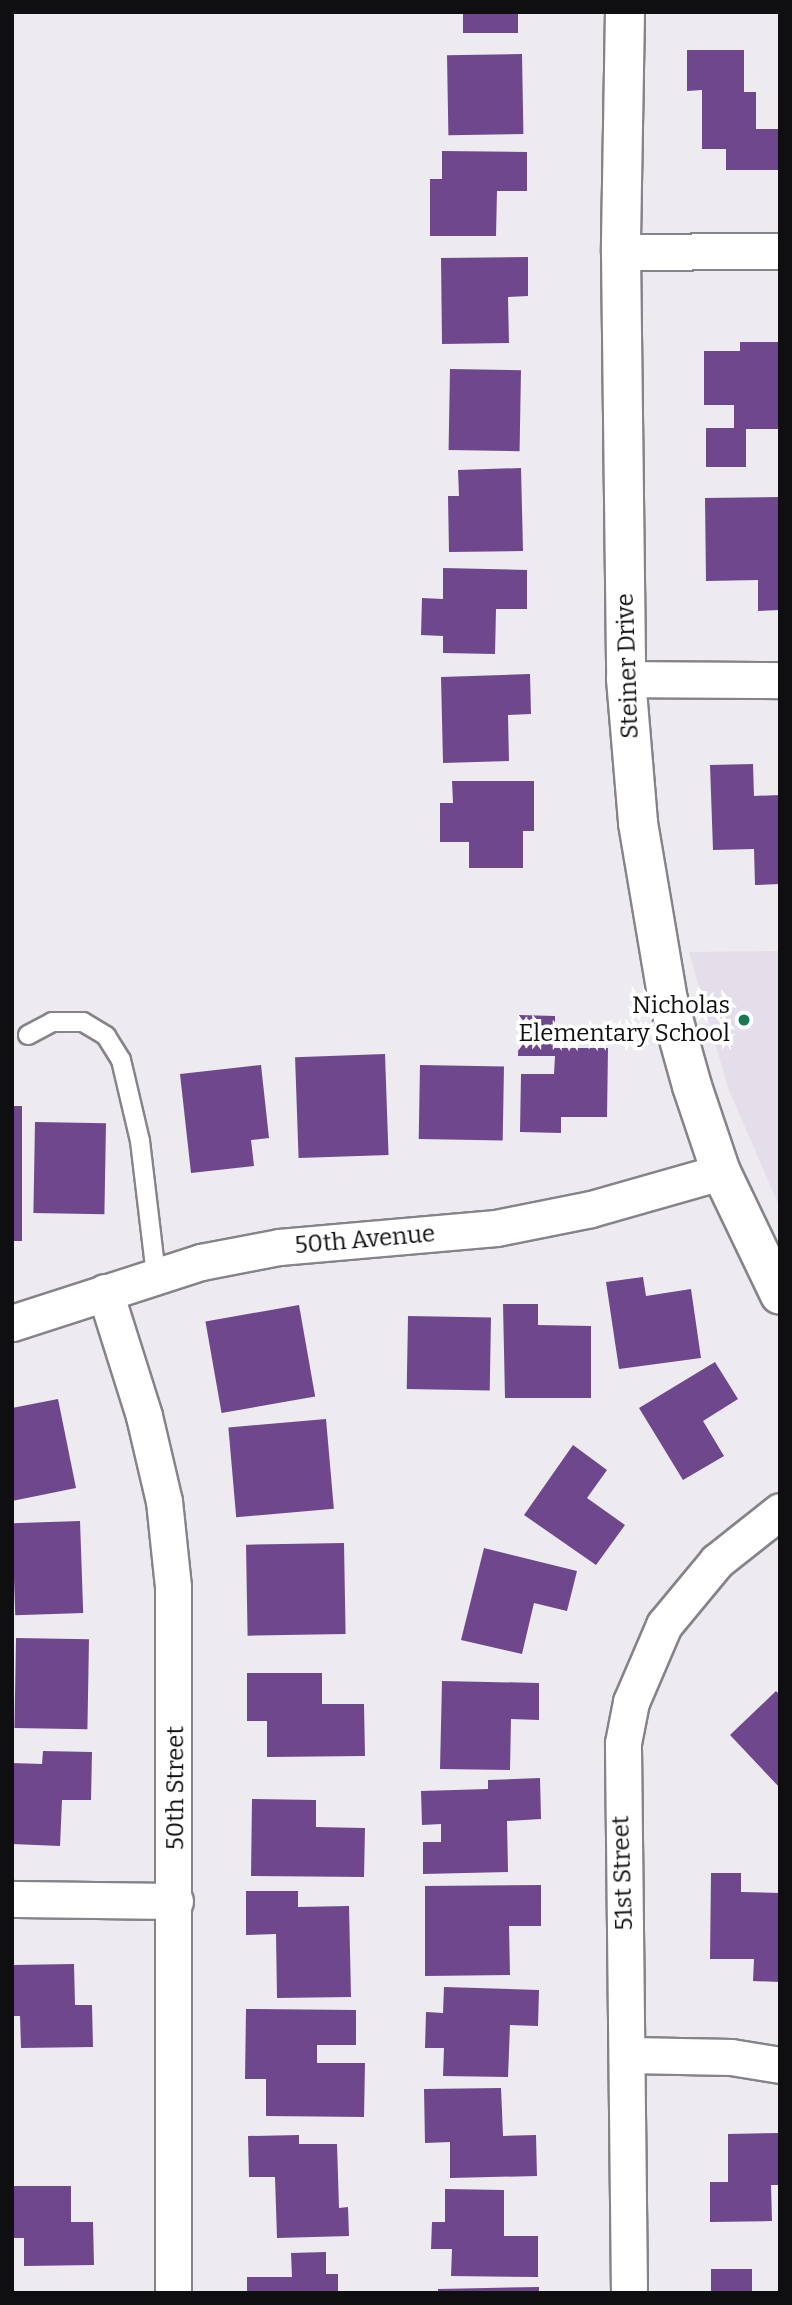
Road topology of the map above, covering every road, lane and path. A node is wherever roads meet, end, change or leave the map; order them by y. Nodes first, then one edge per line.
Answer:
1 (625, 12) edge
2 (780, 251) edge
3 (621, 252) junction
4 (626, 679) junction
5 (780, 680) edge
6 (28, 1035) dead end
7 (721, 1172) junction
8 (156, 1275) junction
9 (105, 1292) junction
10 (780, 1295) edge
11 (12, 1323) edge
12 (780, 1511) edge
13 (12, 1899) edge
14 (175, 1901) junction
15 (630, 2055) junction
16 (780, 2065) edge
17 (173, 2293) edge
18 (629, 2293) edge

1 - 3 street, Steiner Drive
2 - 3 street
3 - 4 street, Steiner Drive
4 - 5 street
4 - 7 street, Steiner Drive
6 - 8 lane
7 - 8 street, 50th Avenue
7 - 10 street, Steiner Drive
8 - 9 street, 50th Avenue
9 - 11 street, 50th Avenue
9 - 14 street, 50th Street
12 - 15 street, 51st Street
13 - 14 street
14 - 17 street, 50th Street
15 - 16 street
15 - 18 street, 51st Street

